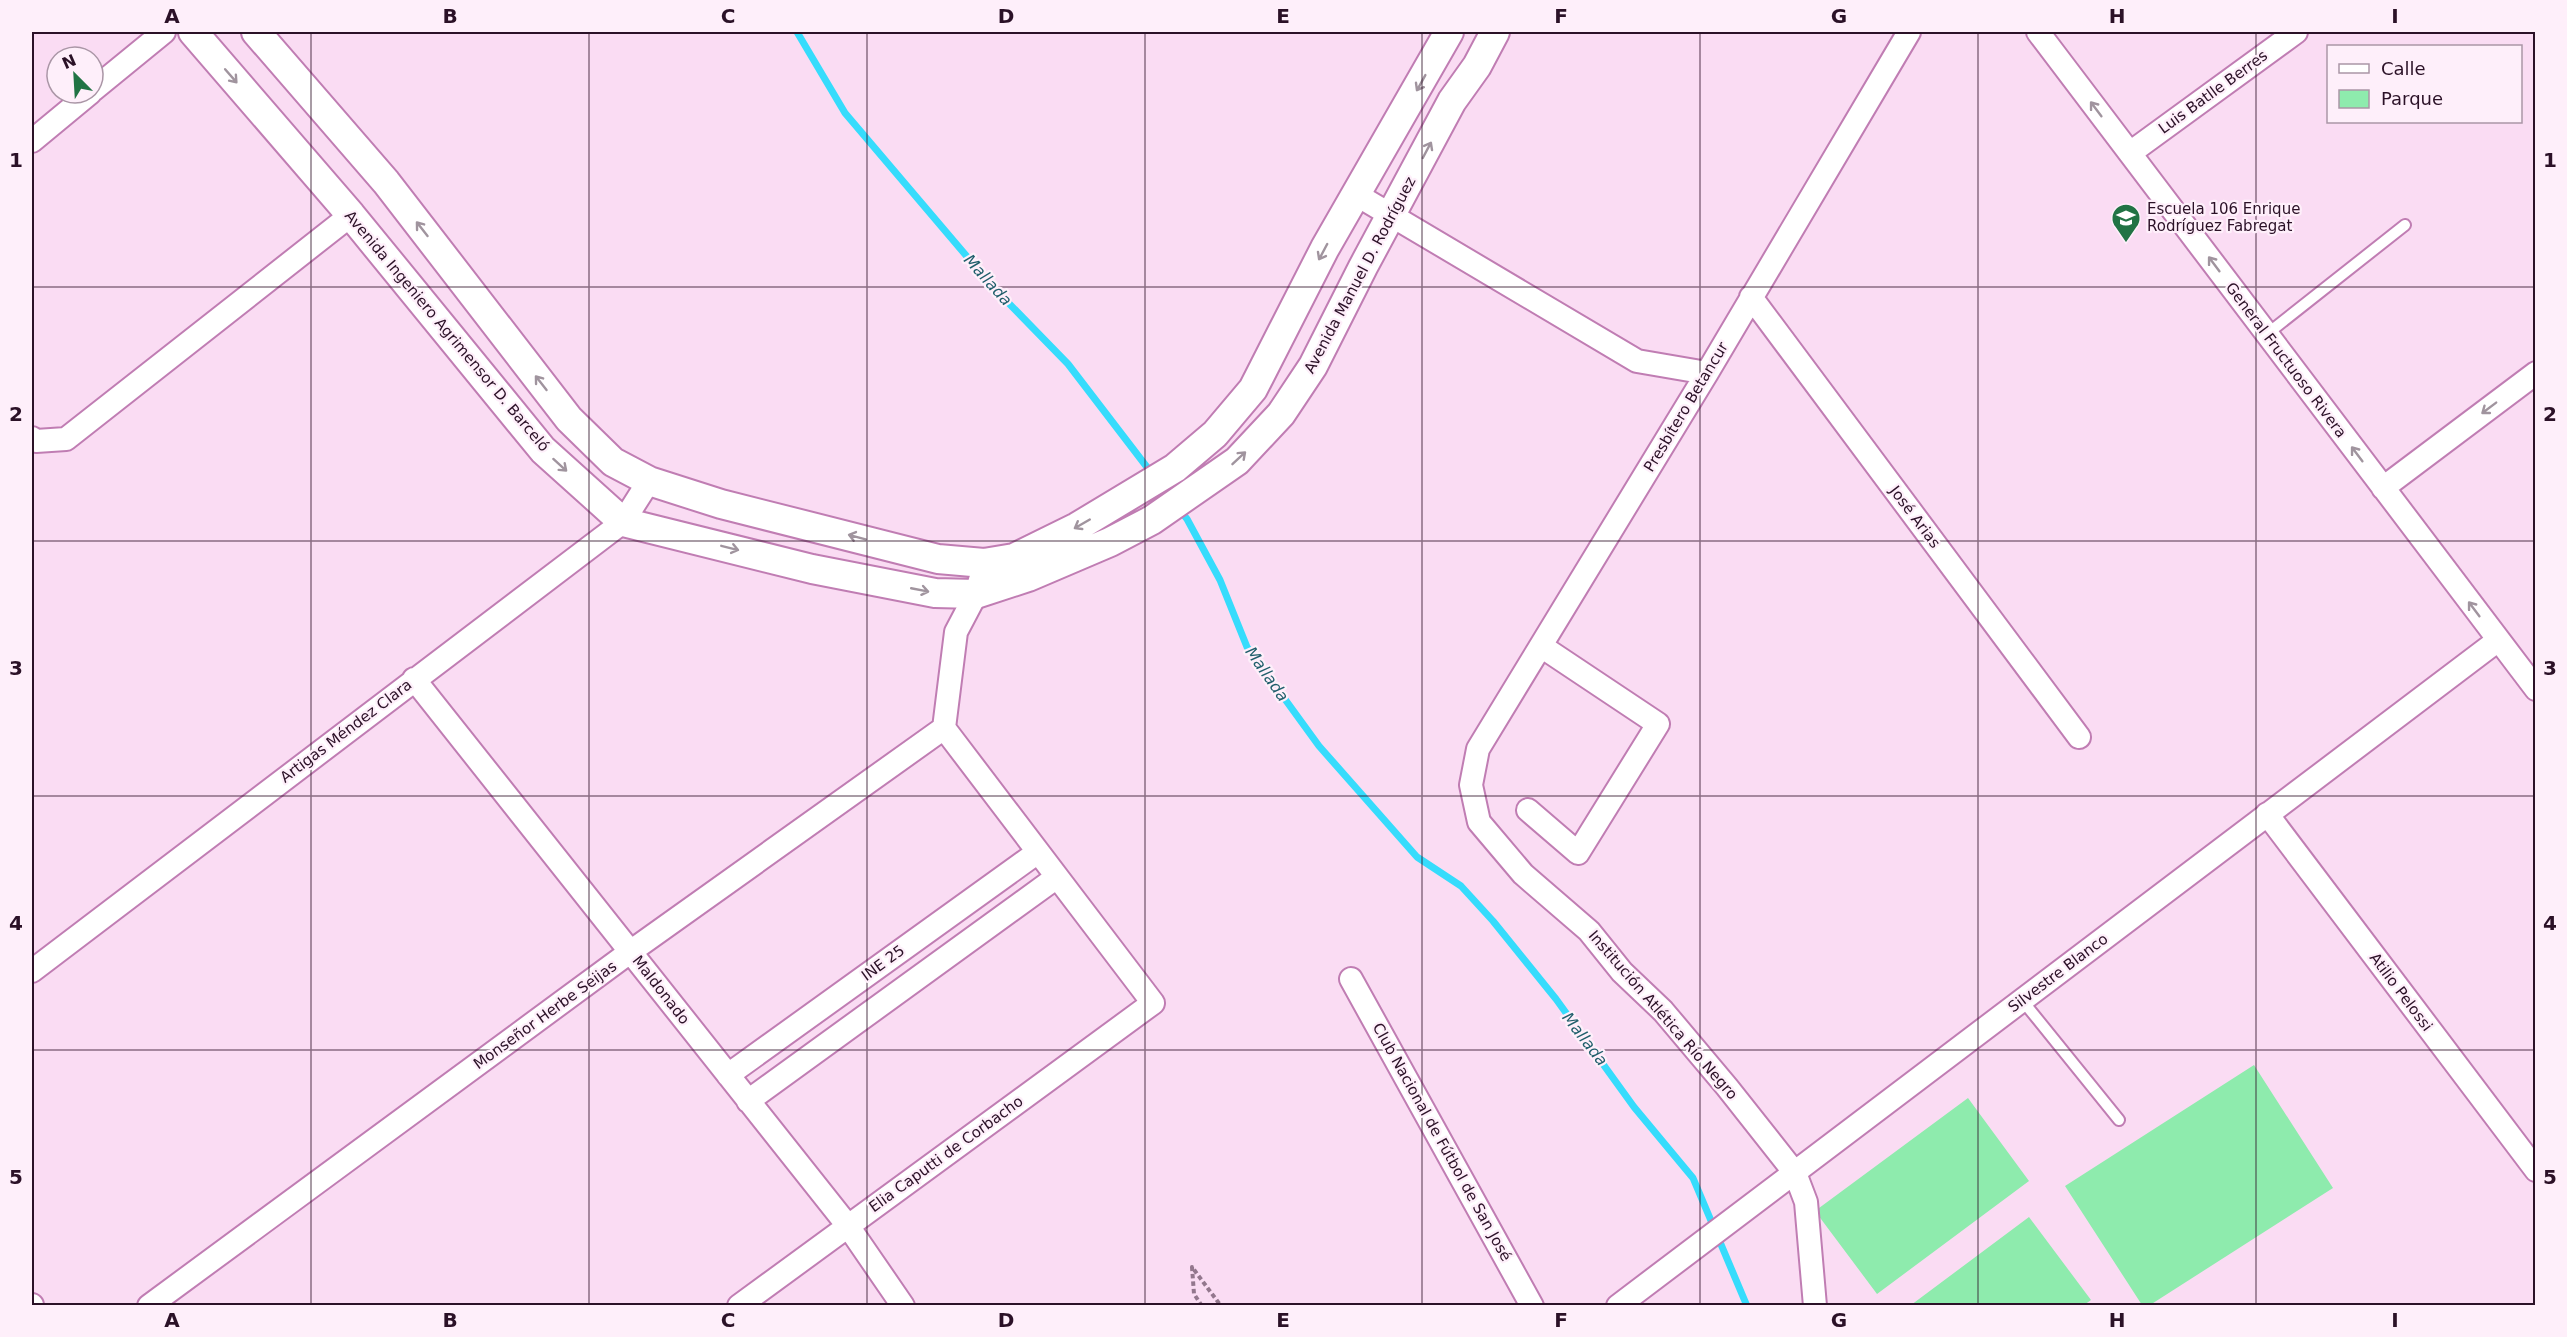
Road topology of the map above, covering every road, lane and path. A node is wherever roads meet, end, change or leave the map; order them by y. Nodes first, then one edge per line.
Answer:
1 (164, 32) edge
2 (193, 32) edge
3 (256, 32) edge
4 (1449, 32) edge
5 (1495, 32) edge
6 (1909, 32) edge
7 (2038, 32) edge
8 (2296, 32) edge
9 (105, 80) edge
10 (75, 105) edge
11 (32, 141) edge
12 (2130, 153) junction
13 (1357, 195) junction
14 (351, 215) junction
15 (1392, 215) junction
16 (2405, 225) dead end
17 (1751, 297) junction
18 (2267, 334) junction
19 (2535, 373) edge
20 (1707, 374) junction
21 (32, 438) edge
22 (648, 481) junction
23 (2383, 488) junction
24 (1192, 494) joint
25 (623, 522) junction
26 (984, 563) junction
27 (976, 594) junction
28 (2498, 641) junction
29 (1541, 646) junction
30 (414, 679) junction
31 (2535, 689) edge
32 (944, 728) junction
33 (2079, 736) dead end
34 (1471, 785) joint
35 (1528, 810) dead end
36 (2267, 814) junction
37 (1038, 852) junction
38 (1057, 877) junction
39 (630, 952) junction
40 (32, 971) edge
41 (1352, 979) dead end
42 (2022, 1000) junction
43 (728, 1075) junction
44 (748, 1101) junction
45 (2119, 1120) dead end
46 (2535, 1170) edge
47 (1795, 1173) junction
48 (848, 1226) junction
49 (149, 1305) edge
50 (739, 1305) edge
51 (903, 1305) edge
52 (1202, 1305) edge
53 (1221, 1305) edge
54 (1532, 1305) edge
55 (1618, 1305) edge
56 (1815, 1305) edge

1 - 9 street
2 -> 14 street, Avenida Ingeniero Agrimensor D. Barceló
22 -> 3 street
4 -> 13 street
15 -> 5 street, Avenida Manuel D. Rodríguez
6 - 17 street, Presbítero Betancur
12 -> 7 street, General Fructuoso Rivera
8 - 12 street, Luis Batlle Berres
10 - 11 street
18 -> 12 street, General Fructuoso Rivera
13 - 15 street
13 -> 26 street
14 - 21 street
14 -> 25 street, Avenida Ingeniero Agrimensor D. Barceló
15 - 20 street
24 -> 15 street, Avenida Manuel D. Rodríguez
16 - 18 lane
17 - 20 street, Presbítero Betancur
17 - 33 street, José Arias
23 -> 18 street, General Fructuoso Rivera
19 -> 23 street
20 - 29 street, Presbítero Betancur
22 - 25 street, Artigas Méndez Clara
26 -> 22 street
28 -> 23 street, General Fructuoso Rivera
24 - 27 street, Avenida Ingeniero Agrimensor D. Barceló
25 -> 27 street, Avenida Ingeniero Agrimensor D. Barceló
25 - 30 street, Artigas Méndez Clara
26 - 27 street
27 - 32 street
28 - 31 street, General Fructuoso Rivera
28 - 36 street, Silvestre Blanco
29 - 34 street, Presbítero Betancur
29 - 35 street
30 - 39 street, Maldonado
30 - 40 street, Artigas Méndez Clara
32 - 37 street
32 - 39 street, Monseñor Herbe Seijas
34 - 47 street, Institución Atlética Río Negro
36 - 42 street, Silvestre Blanco
36 - 46 street, Atilio Pelossi
37 - 38 street
37 - 43 street, INE 25
38 - 44 street
38 - 48 street, Elia Caputti de Corbacho
39 - 43 street, Maldonado
39 - 49 street, Monseñor Herbe Seijas
41 - 54 street, Club Nacional de Fútbol de San José
42 - 45 lane
42 - 47 street, Silvestre Blanco
43 - 44 street, Maldonado
44 - 48 street, Maldonado
47 - 55 street, Silvestre Blanco
47 - 56 street, Institución Atlética Río Negro
48 - 50 street, Elia Caputti de Corbacho
48 - 51 street, Maldonado
52 - 53 path

